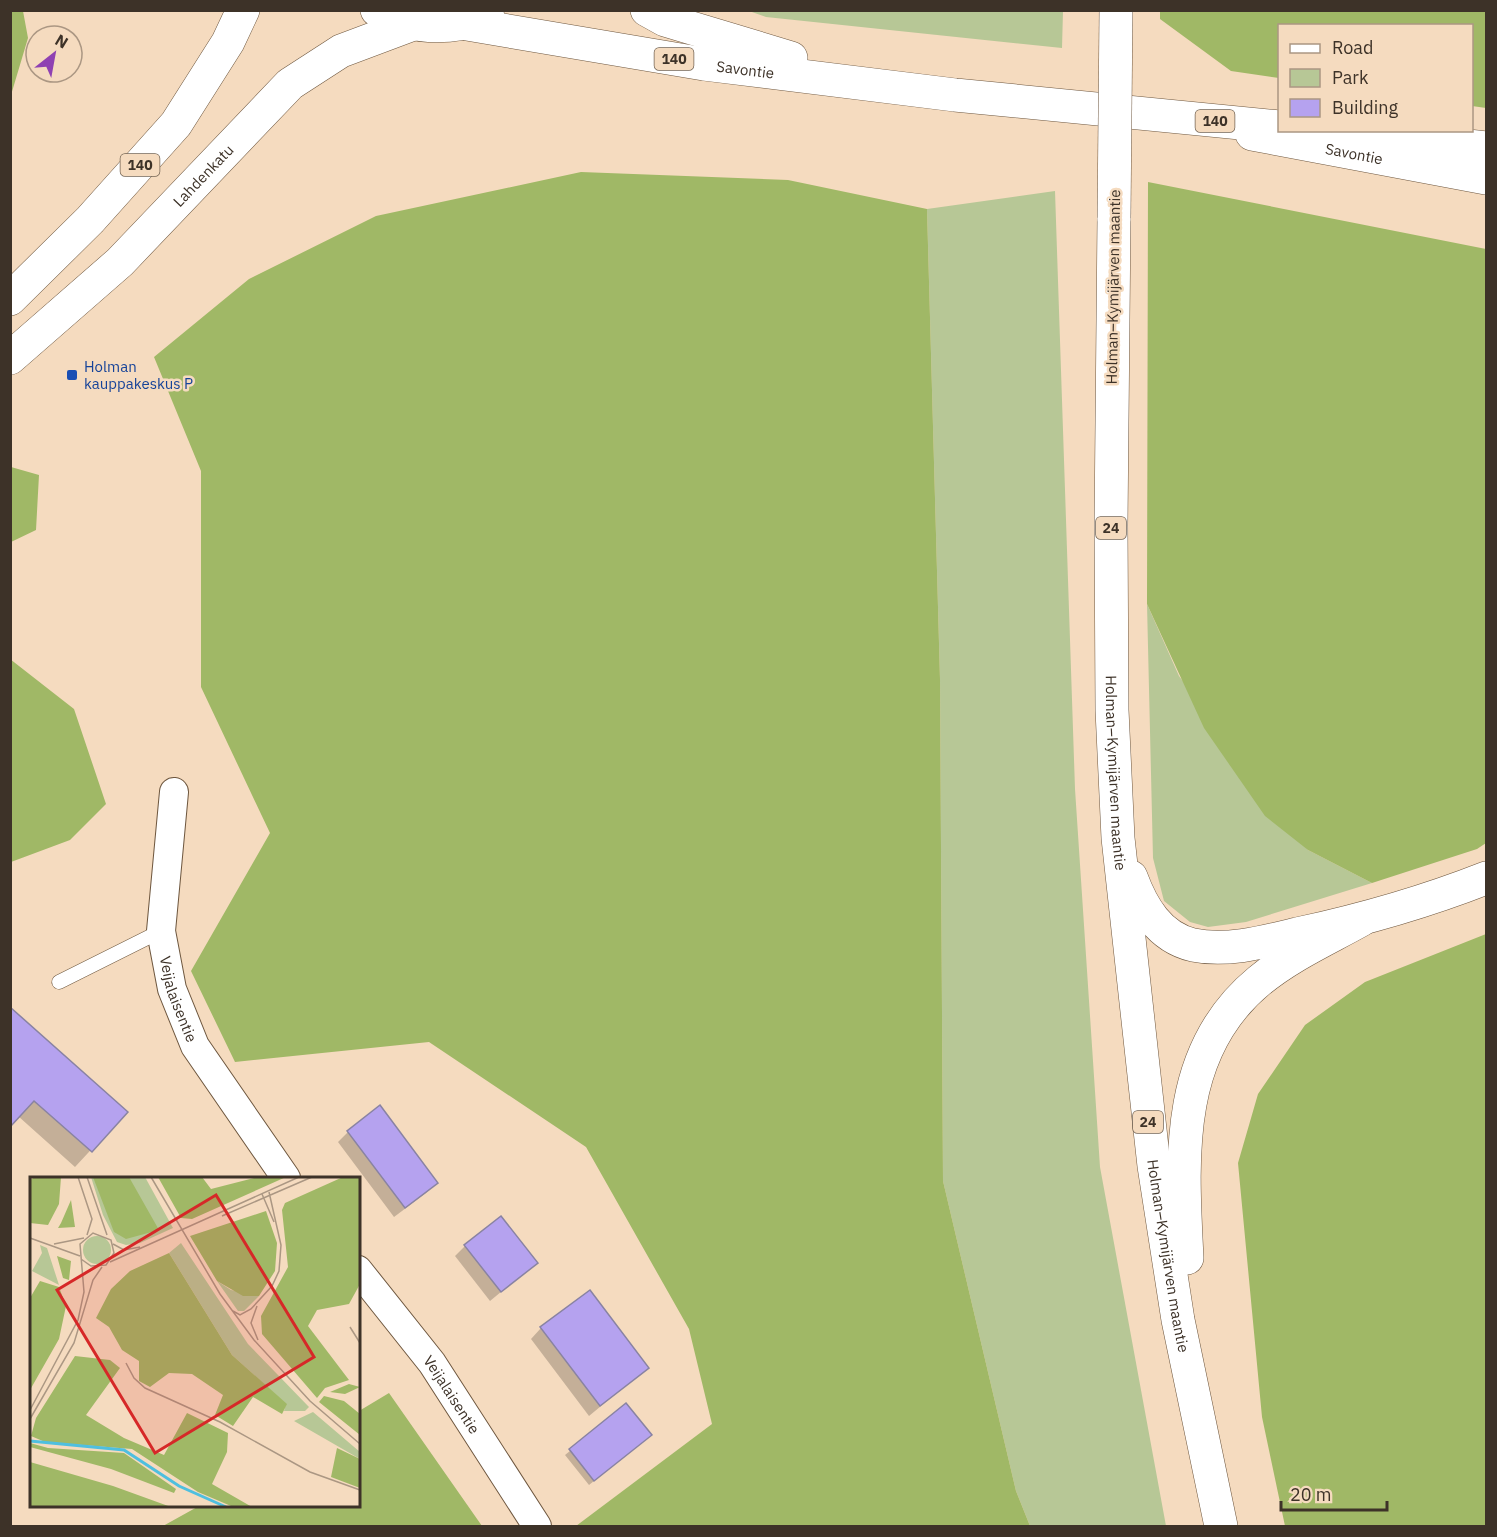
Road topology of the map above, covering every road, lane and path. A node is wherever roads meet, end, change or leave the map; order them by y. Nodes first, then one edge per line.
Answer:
1 (243, 10) edge
2 (377, 10) edge
3 (504, 10) edge
4 (647, 10) edge
5 (1116, 10) edge
6 (413, 24) junction
7 (466, 24) junction
8 (882, 84) junction
9 (1150, 115) junction
10 (1278, 127) edge
11 (1341, 132) edge
12 (1486, 148) edge
13 (1486, 178) edge
14 (10, 299) edge
15 (10, 358) edge
16 (174, 792) dead end
17 (1118, 838) junction
18 (1486, 878) edge
19 (1361, 920) junction
20 (161, 931) junction
21 (59, 982) dead end
22 (285, 1177) edge
23 (360, 1273) edge
24 (1195, 1404) junction
25 (537, 1527) edge
26 (1221, 1527) edge

1 - 14 main road, 140
2 - 6 main road, 140
3 - 7 main road, 140
4 - 8 main road, Savontie / 140
5 - 17 main road, Holman–Kymijärven maantie / 24, bridge
6 - 7 main road, 140
6 - 15 main road, Lahdenkatu / 140
7 - 8 main road, Savontie / 140
8 - 9 main road, Savontie / 140
9 - 10 main road, Savontie / 140
9 - 13 main road, Savontie / 140
11 - 12 main road, Savontie
16 - 20 street, Veijalaisentie
17 - 19 main road
17 - 24 main road, Holman–Kymijärven maantie / 24
18 - 19 main road
19 - 24 main road
20 - 21 lane
20 - 22 street, Veijalaisentie
23 - 25 street, Veijalaisentie
24 - 26 main road, Holman–Kymijärven maantie / 24

